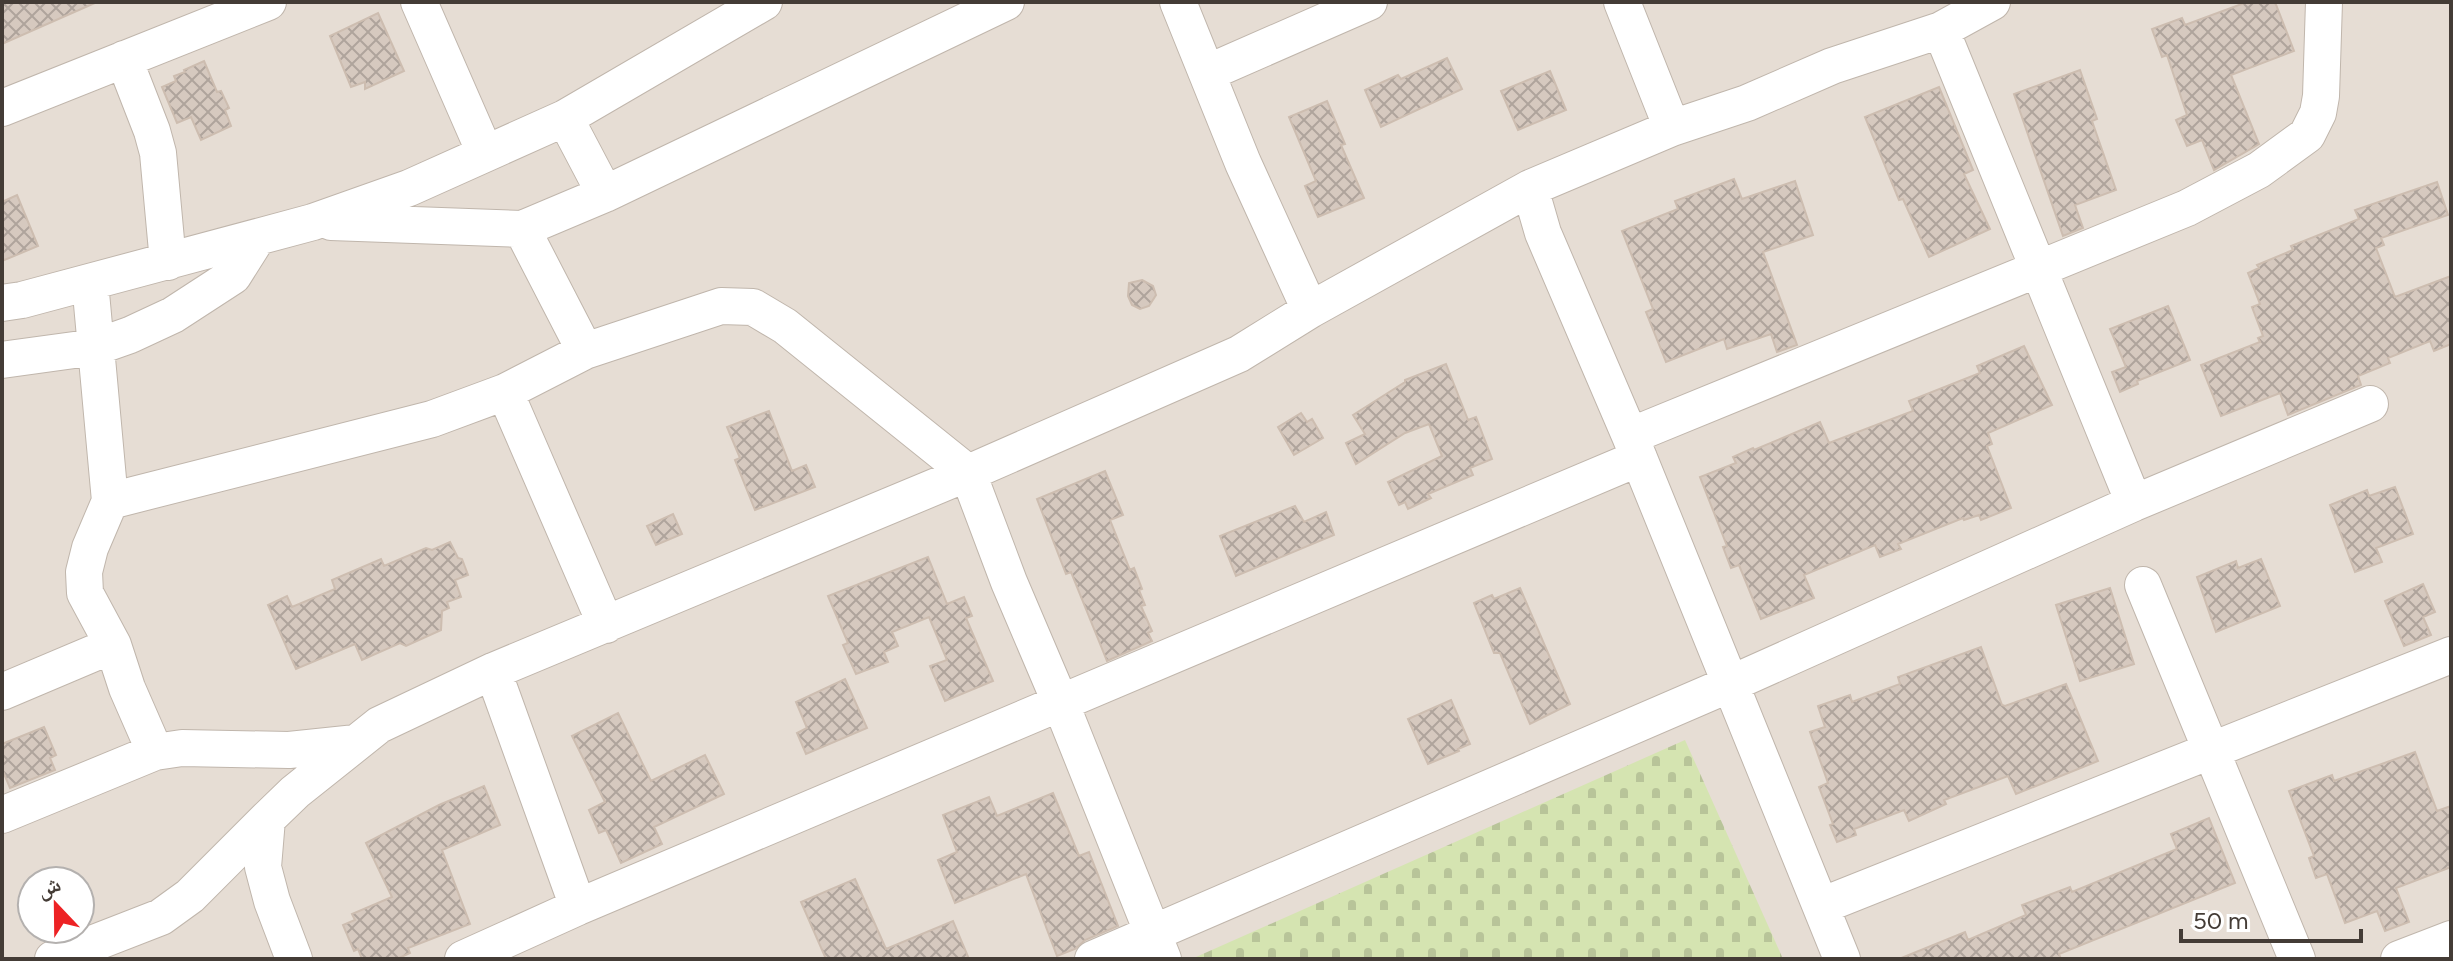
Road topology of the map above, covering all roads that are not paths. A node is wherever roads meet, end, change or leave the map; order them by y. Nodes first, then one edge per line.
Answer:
1 (268, 2) edge
2 (419, 2) edge
3 (764, 2) edge
4 (1006, 2) edge
5 (1178, 2) edge
6 (1369, 2) edge
7 (1622, 2) edge
8 (1992, 2) edge
9 (2324, 2) edge
10 (953, 13) edge
11 (1941, 30) junction
12 (124, 59) junction
13 (1207, 73) junction
14 (2, 108) edge
15 (565, 118) junction
16 (1672, 128) junction
17 (485, 153) junction
18 (1530, 188) junction
19 (605, 194) junction
20 (313, 222) junction
21 (522, 229) junction
22 (257, 238) junction
23 (168, 262) junction
24 (2038, 268) junction
25 (90, 282) junction
26 (2, 303) edge
27 (1310, 310) junction
28 (96, 347) junction
29 (585, 351) junction
30 (2, 360) edge
31 (505, 392) junction
32 (2370, 404) dead end
33 (1635, 447) junction
34 (968, 473) junction
35 (110, 501) junction
36 (2134, 503) junction
37 (2143, 585) dead end
38 (606, 625) junction
39 (113, 645) junction
40 (2451, 655) edge
41 (493, 671) junction
42 (1730, 684) junction
43 (2, 692) edge
44 (1061, 704) junction
45 (356, 743) junction
46 (155, 752) junction
47 (2211, 752) junction
48 (2, 815) edge
49 (267, 819) junction
50 (1821, 906) junction
51 (578, 907) junction
52 (2451, 939) edge
53 (1157, 946) edge
54 (53, 959) edge
55 (294, 959) edge
56 (463, 959) edge
57 (1093, 959) edge
58 (1842, 959) edge
59 (2297, 959) edge
60 (2399, 959) edge

1 - 12 street
2 - 17 street
3 - 15 street
4 - 10 street
5 - 13 street
6 - 13 street
7 - 16 street
8 - 11 street
9 - 24 street
10 - 19 street
11 - 16 street
11 - 24 street
12 - 14 street
12 - 23 street
13 - 27 street
15 - 17 street
15 - 19 street
16 - 18 street
17 - 20 street
18 - 27 street
18 - 33 street
19 - 21 street
20 - 21 street
20 - 22 street
21 - 29 street
22 - 23 street
22 - 28 street
23 - 25 street
24 - 33 street
24 - 36 street
25 - 26 street
25 - 28 street
27 - 34 street
28 - 30 street
28 - 35 street
29 - 31 street
29 - 34 street
31 - 35 street
31 - 38 street
32 - 36 street
33 - 42 street
33 - 44 street
34 - 38 street
34 - 44 street
35 - 39 street
36 - 42 street
37 - 47 street
38 - 41 street
39 - 43 street
39 - 46 street
40 - 47 street
41 - 45 street
41 - 51 street
42 - 50 street
42 - 53 street
44 - 51 street
44 - 53 street
45 - 46 street
45 - 49 street
46 - 48 street
47 - 50 street
47 - 59 street
49 - 54 street
49 - 55 street
50 - 58 street
51 - 56 street
52 - 60 street
53 - 57 street

